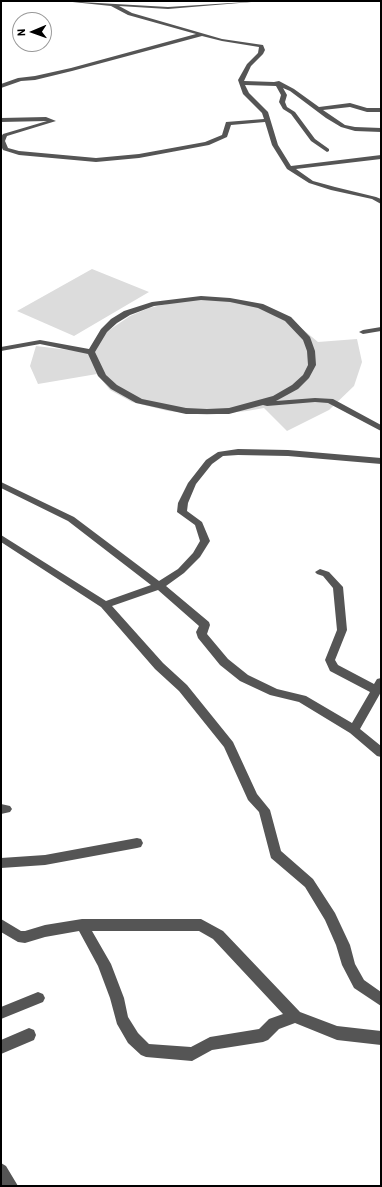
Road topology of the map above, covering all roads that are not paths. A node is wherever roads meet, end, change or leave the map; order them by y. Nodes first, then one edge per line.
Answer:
1 (65, 1) edge
2 (261, 1) edge
3 (224, 2) edge
4 (112, 5) junction
5 (203, 34) junction
6 (244, 76) junction
7 (253, 76) dead end
8 (271, 76) dead end
9 (242, 83) junction
10 (279, 84) junction
11 (1, 86) edge
12 (319, 109) junction
13 (381, 110) edge
14 (1, 120) edge
15 (268, 120) junction
16 (381, 130) edge
17 (327, 150) dead end
18 (381, 157) edge
19 (290, 168) junction
20 (381, 202) edge
21 (381, 329) edge
22 (363, 332) dead end
23 (1, 349) edge
24 (91, 352) junction
25 (261, 403) junction
26 (381, 428) edge
27 (381, 461) edge
28 (1, 485) edge
29 (1, 538) edge
30 (320, 572) dead end
31 (159, 586) junction
32 (105, 605) junction
33 (379, 686) edge
34 (354, 730) junction
35 (381, 753) edge
36 (137, 843) dead end
37 (1, 863) edge
38 (1, 925) edge
39 (82, 925) junction
40 (38, 998) dead end
41 (381, 1000) edge
42 (1, 1013) edge
43 (295, 1017) junction
44 (29, 1035) dead end
45 (381, 1038) edge
46 (1, 1046) edge
47 (1, 1170) edge
48 (10, 1186) edge

1 - 4 street
2 - 3 street
3 - 4 street
4 - 5 street
5 - 6 street
5 - 11 street
6 - 7 street
6 - 9 street
8 - 10 street
9 - 10 street
9 - 15 street
10 - 12 street
10 - 17 street
12 - 13 street
12 - 16 street
14 - 15 street
15 - 19 street
18 - 19 street
19 - 20 street
21 - 22 street
23 - 24 street
24 - 25 street
24 - 25 street
25 - 26 street
27 - 31 street
28 - 31 street
29 - 32 street
30 - 33 street
31 - 32 street
31 - 34 street
32 - 41 street
33 - 34 street
34 - 35 street
36 - 37 street
38 - 39 street
39 - 43 street
39 - 43 street
40 - 42 street
43 - 45 street
44 - 46 street
47 - 48 street

